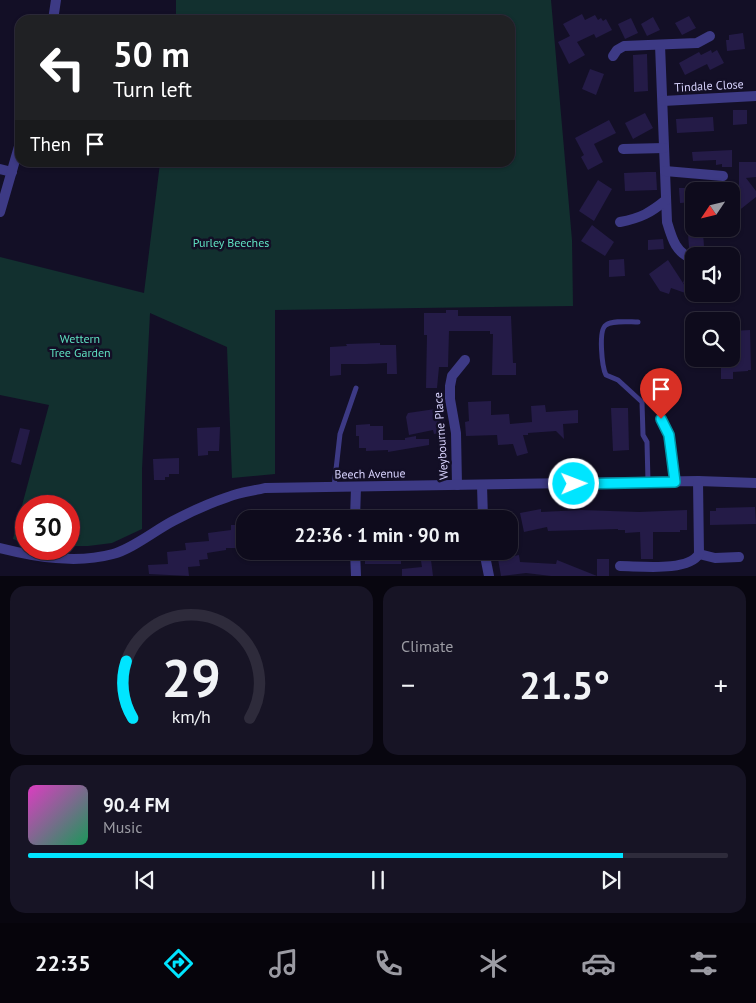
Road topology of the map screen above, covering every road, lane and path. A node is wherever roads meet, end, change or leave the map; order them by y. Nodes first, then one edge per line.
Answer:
1 (56, 0) edge
2 (54, 15) edge
3 (710, 36) dead end
4 (660, 46) junction
5 (613, 56) dead end
6 (756, 96) edge
7 (663, 101) junction
8 (664, 148) junction
9 (623, 149) dead end
10 (15, 161) edge
11 (0, 169) edge
12 (665, 171) junction
13 (12, 172) junction
14 (723, 176) dead end
15 (666, 200) junction
16 (0, 212) edge
17 (620, 222) dead end
18 (685, 256) edge
19 (638, 322) dead end
20 (466, 360) dead end
21 (356, 388) dead end
22 (671, 400) dead end
23 (698, 481) junction
24 (675, 482) junction
25 (648, 483) junction
26 (756, 483) edge
27 (457, 485) junction
28 (482, 485) junction
29 (334, 487) junction
30 (356, 487) junction
31 (356, 510) edge
32 (482, 510) edge
33 (0, 548) edge
34 (699, 554) junction
35 (740, 558) dead end
36 (356, 560) edge
37 (486, 560) edge
38 (620, 566) dead end
39 (356, 576) edge
40 (489, 576) edge

1 - 2 street
3 - 4 street
4 - 5 street
4 - 7 street, Tindale Close
6 - 7 street, Tindale Close
7 - 8 street, Tindale Close
8 - 9 street
8 - 12 street, Tindale Close
10 - 13 street
11 - 13 street
12 - 14 street
12 - 15 street, Tindale Close
13 - 16 street
15 - 17 street
15 - 18 street, Tindale Close
19 - 25 lane
20 - 27 street, Weybourne Place
21 - 29 lane
22 - 24 lane
23 - 24 street, Beech Avenue
23 - 26 street, Beech Avenue
23 - 34 street
24 - 25 street, Beech Avenue
25 - 28 street, Beech Avenue
27 - 28 street, Beech Avenue
27 - 30 street, Beech Avenue
28 - 32 street
29 - 30 street, Beech Avenue
29 - 33 street, Beech Avenue
30 - 31 street
34 - 35 street
34 - 38 street
36 - 39 street
37 - 40 street

